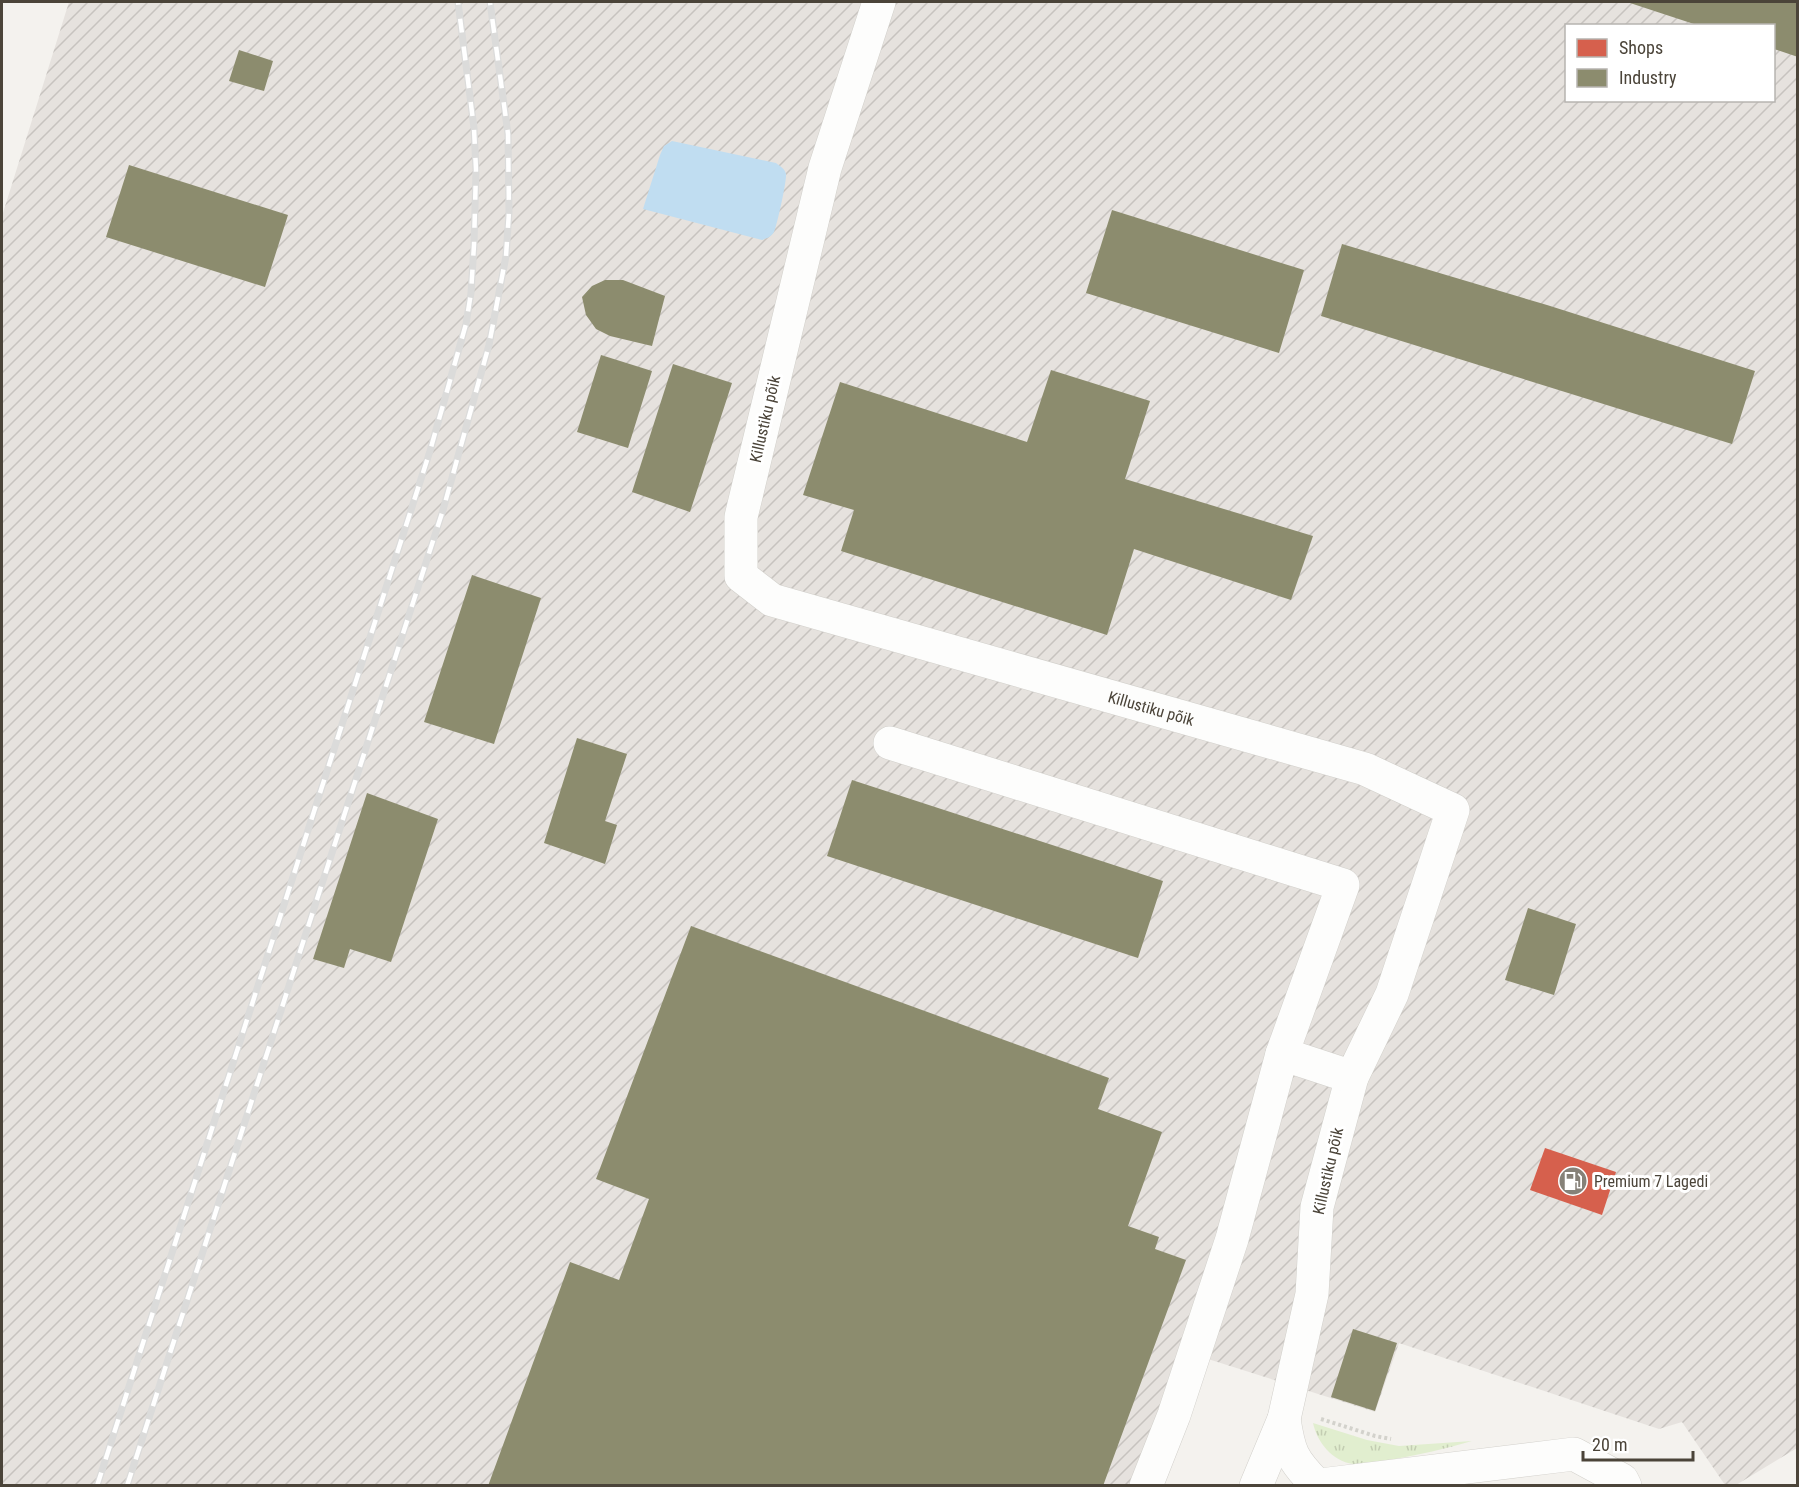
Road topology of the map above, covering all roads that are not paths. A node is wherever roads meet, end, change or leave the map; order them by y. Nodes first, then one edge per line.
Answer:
1 (879, 2) edge
2 (890, 743) dead end
3 (1282, 1054) junction
4 (1352, 1077) junction
5 (1285, 1413) junction
6 (1146, 1485) edge
7 (1257, 1485) edge
8 (1314, 1485) edge
9 (1625, 1485) edge

1 - 4 street, Killustiku põik
2 - 3 street
3 - 4 street
3 - 6 street
4 - 5 street, Killustiku põik
5 - 7 street, Killustiku põik
5 - 8 street
8 - 9 street

